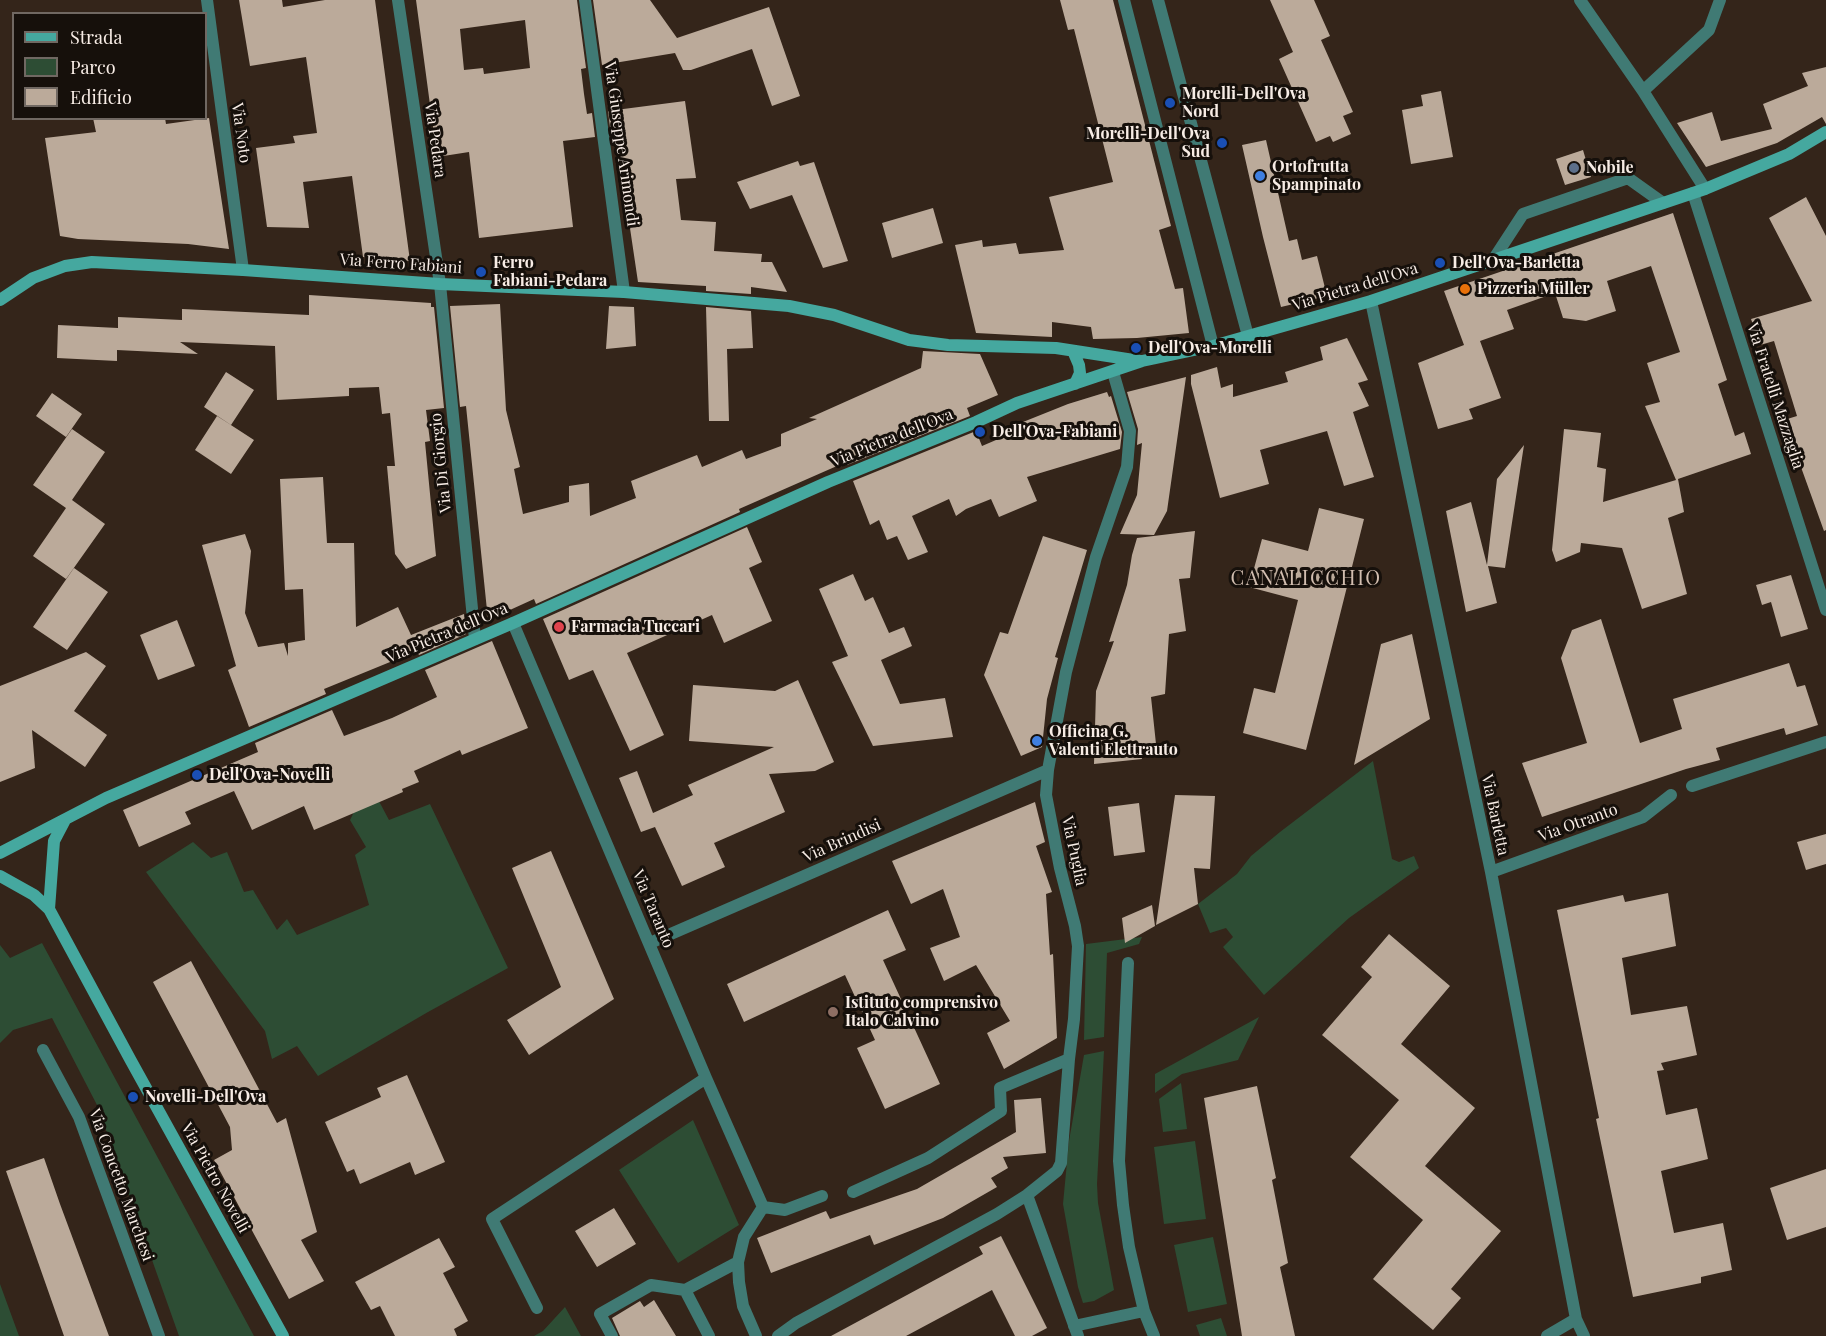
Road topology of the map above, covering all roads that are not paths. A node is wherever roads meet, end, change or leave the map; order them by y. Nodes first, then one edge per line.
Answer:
1 (207, 0) edge
2 (398, 0) edge
3 (585, 0) edge
4 (1124, 0) edge
5 (1158, 0) edge
6 (1580, 0) edge
7 (1720, 0) edge
8 (1643, 91) junction
9 (1826, 132) edge
10 (1699, 191) junction
11 (1663, 203) junction
12 (1493, 260) junction
13 (243, 270) junction
14 (440, 284) junction
15 (624, 292) junction
16 (0, 300) edge
17 (1371, 301) junction
18 (1248, 336) junction
19 (1213, 346) junction
20 (1073, 351) junction
21 (1142, 361) junction
22 (1113, 372) junction
23 (1075, 384) junction
24 (1826, 610) edge
25 (513, 623) junction
26 (475, 639) junction
27 (1826, 742) edge
28 (1048, 770) junction
29 (1692, 786) dead end
30 (1671, 795) dead end
31 (66, 820) junction
32 (0, 853) edge
33 (1491, 872) junction
34 (0, 876) edge
35 (49, 909) junction
36 (650, 943) junction
37 (1128, 963) dead end
38 (43, 1050) dead end
39 (1069, 1059) junction
40 (706, 1078) junction
41 (854, 1192) dead end
42 (1027, 1195) junction
43 (822, 1196) dead end
44 (763, 1207) junction
45 (738, 1262) junction
46 (685, 1290) junction
47 (537, 1308) dead end
48 (1144, 1311) junction
49 (1576, 1319) junction
50 (1076, 1331) edge
51 (159, 1336) edge
52 (283, 1336) edge
53 (612, 1336) edge
54 (709, 1336) edge
55 (756, 1336) edge
56 (778, 1336) edge
57 (1154, 1336) edge
58 (1547, 1336) edge
59 (1584, 1336) edge

1 - 13 street, Via Noto
2 - 14 street, Via Pedara
3 - 15 street, Via Giuseppe Arimondi
4 - 19 street
5 - 18 street
6 - 8 street, Via Fratelli Mazzaglia
7 - 8 street
8 - 10 street, Via Fratelli Mazzaglia
9 - 10 main road, Via Pietra dell'Ova
10 - 11 main road, Via Pietra dell'Ova
10 - 24 street, Via Fratelli Mazzaglia
11 - 12 main road, Via Pietra dell'Ova
11 - 12 street
12 - 17 main road, Via Pietra dell'Ova
13 - 14 main road, Via Ferro Fabiani
13 - 16 main road, Via Ferro Fabiani
14 - 15 main road, Via Ferro Fabiani
14 - 26 street, Via Di Giorgio
15 - 20 main road, Via Ferro Fabiani
17 - 18 main road, Via Pietra dell'Ova
17 - 33 street, Via Barletta
18 - 19 main road, Via Pietra dell'Ova
19 - 21 main road, Via Pietra dell'Ova
20 - 21 main road, Via Ferro Fabiani
20 - 23 main road
21 - 22 main road, Via Pietra dell'Ova
22 - 23 main road, Via Pietra dell'Ova
22 - 28 street, Via Puglia
23 - 25 main road, Via Pietra dell'Ova
25 - 26 main road, Via Pietra dell'Ova
25 - 36 street, Via Taranto
26 - 31 main road, Via Pietra dell'Ova
27 - 29 street
28 - 36 street, Via Brindisi
28 - 39 street, Via Puglia
30 - 33 street, Via Otranto
31 - 32 main road, Via Pietra dell'Ova
31 - 35 main road
33 - 49 street, Via Barletta
34 - 35 main road
35 - 52 main road, Via Pietro Novelli
36 - 40 street, Via Taranto
37 - 48 street
38 - 51 street, Via Concetto Marchesi
39 - 41 street
39 - 42 street, Via Puglia
40 - 44 street, Via Taranto
40 - 47 street
42 - 50 street
42 - 56 street, Via Puglia
43 - 44 street
44 - 45 street
45 - 46 street
45 - 55 street
46 - 53 street
46 - 54 street
48 - 50 street
48 - 57 street
49 - 58 street
49 - 59 street, Via Barletta

